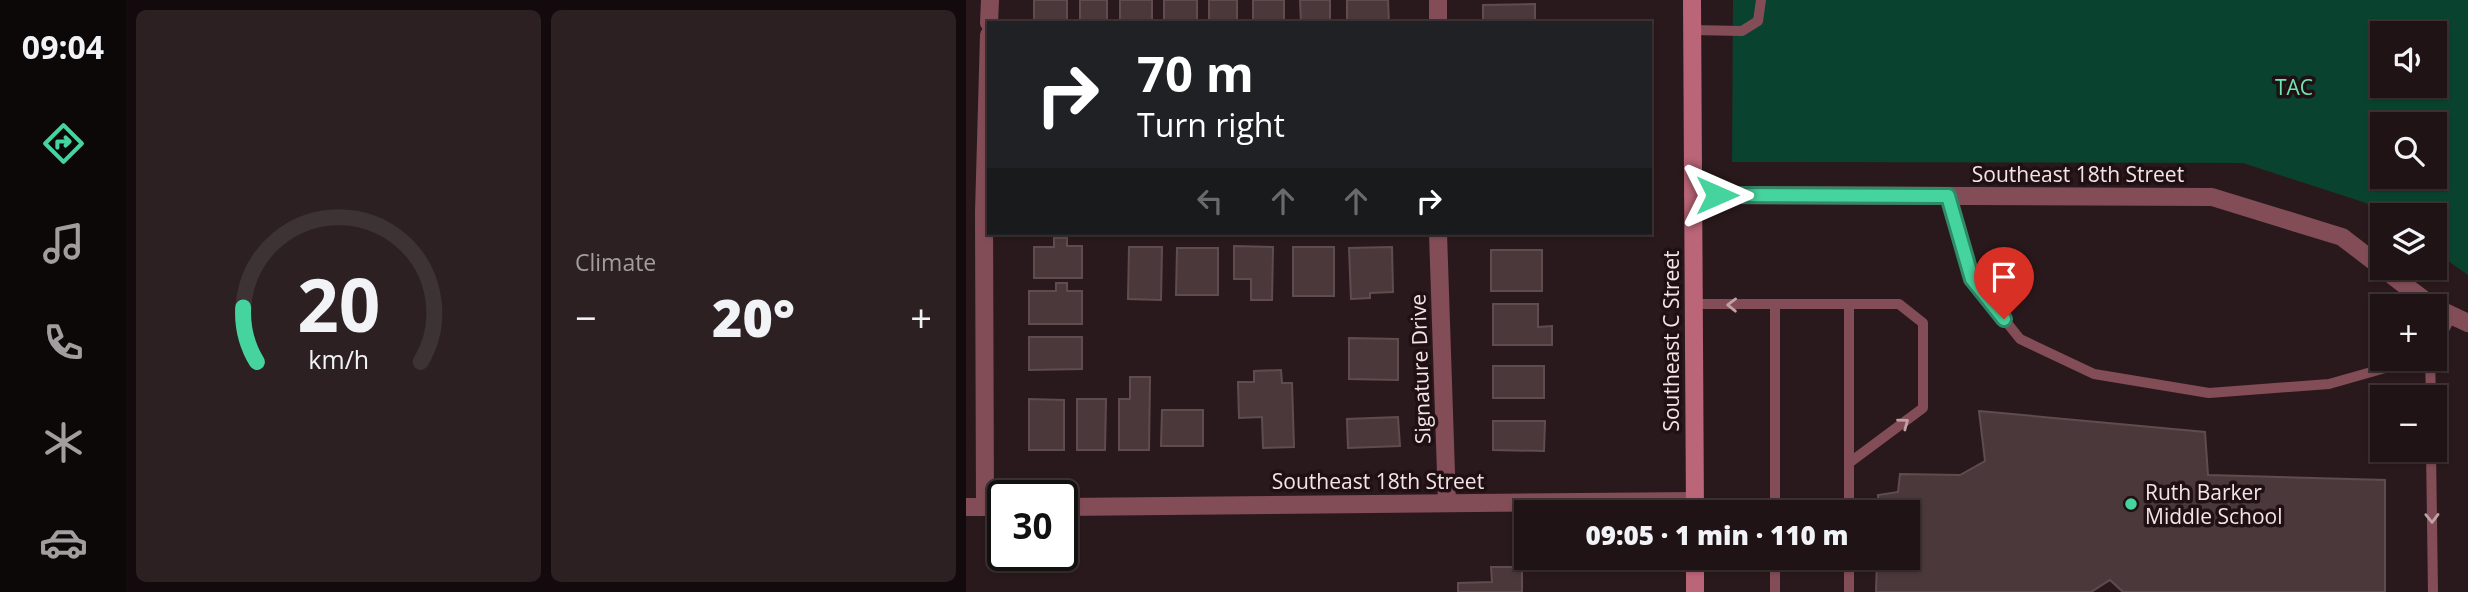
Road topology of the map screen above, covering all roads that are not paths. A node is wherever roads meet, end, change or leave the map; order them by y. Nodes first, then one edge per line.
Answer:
1 (990, 0) edge
2 (1438, 0) edge
3 (1692, 0) edge
4 (1761, 0) edge
5 (989, 21) edge
6 (1438, 21) edge
7 (1692, 30) junction
8 (1693, 195) junction
9 (1948, 196) junction
10 (988, 235) edge
11 (1438, 235) edge
12 (2416, 294) edge
13 (1694, 304) junction
14 (1775, 305) junction
15 (1849, 306) junction
16 (2460, 320) edge
17 (2447, 334) edge
18 (2375, 371) edge
19 (2431, 462) edge
20 (1849, 463) junction
21 (993, 480) edge
22 (1695, 500) edge
23 (1775, 500) edge
24 (1849, 500) edge
25 (1447, 503) junction
26 (1514, 504) edge
27 (966, 507) edge
28 (987, 507) edge
29 (1078, 507) edge
30 (1695, 570) edge
31 (1775, 570) edge
32 (1849, 570) edge
33 (1695, 592) edge
34 (1775, 592) edge
35 (1849, 592) edge
36 (2433, 592) edge

1 - 5 street
2 - 6 street
3 - 7 street, Southeast C Street
4 - 7 lane
7 - 8 street, Southeast C Street
8 - 9 street, Southeast 18th Street
8 - 13 street, Southeast C Street
9 - 12 street, Southeast 18th Street
9 - 18 lane
10 - 21 street
11 - 25 street, Signature Drive
14 -> 13 lane
13 - 22 street, Southeast C Street
14 - 15 lane
14 - 23 lane
15 - 20 lane
20 -> 15 lane
16 - 17 lane
19 -> 36 lane
20 - 24 lane
25 - 26 street, Southeast 18th Street
25 - 29 street, Southeast 18th Street
27 - 28 street
30 - 33 street
31 - 34 lane
32 - 35 lane

